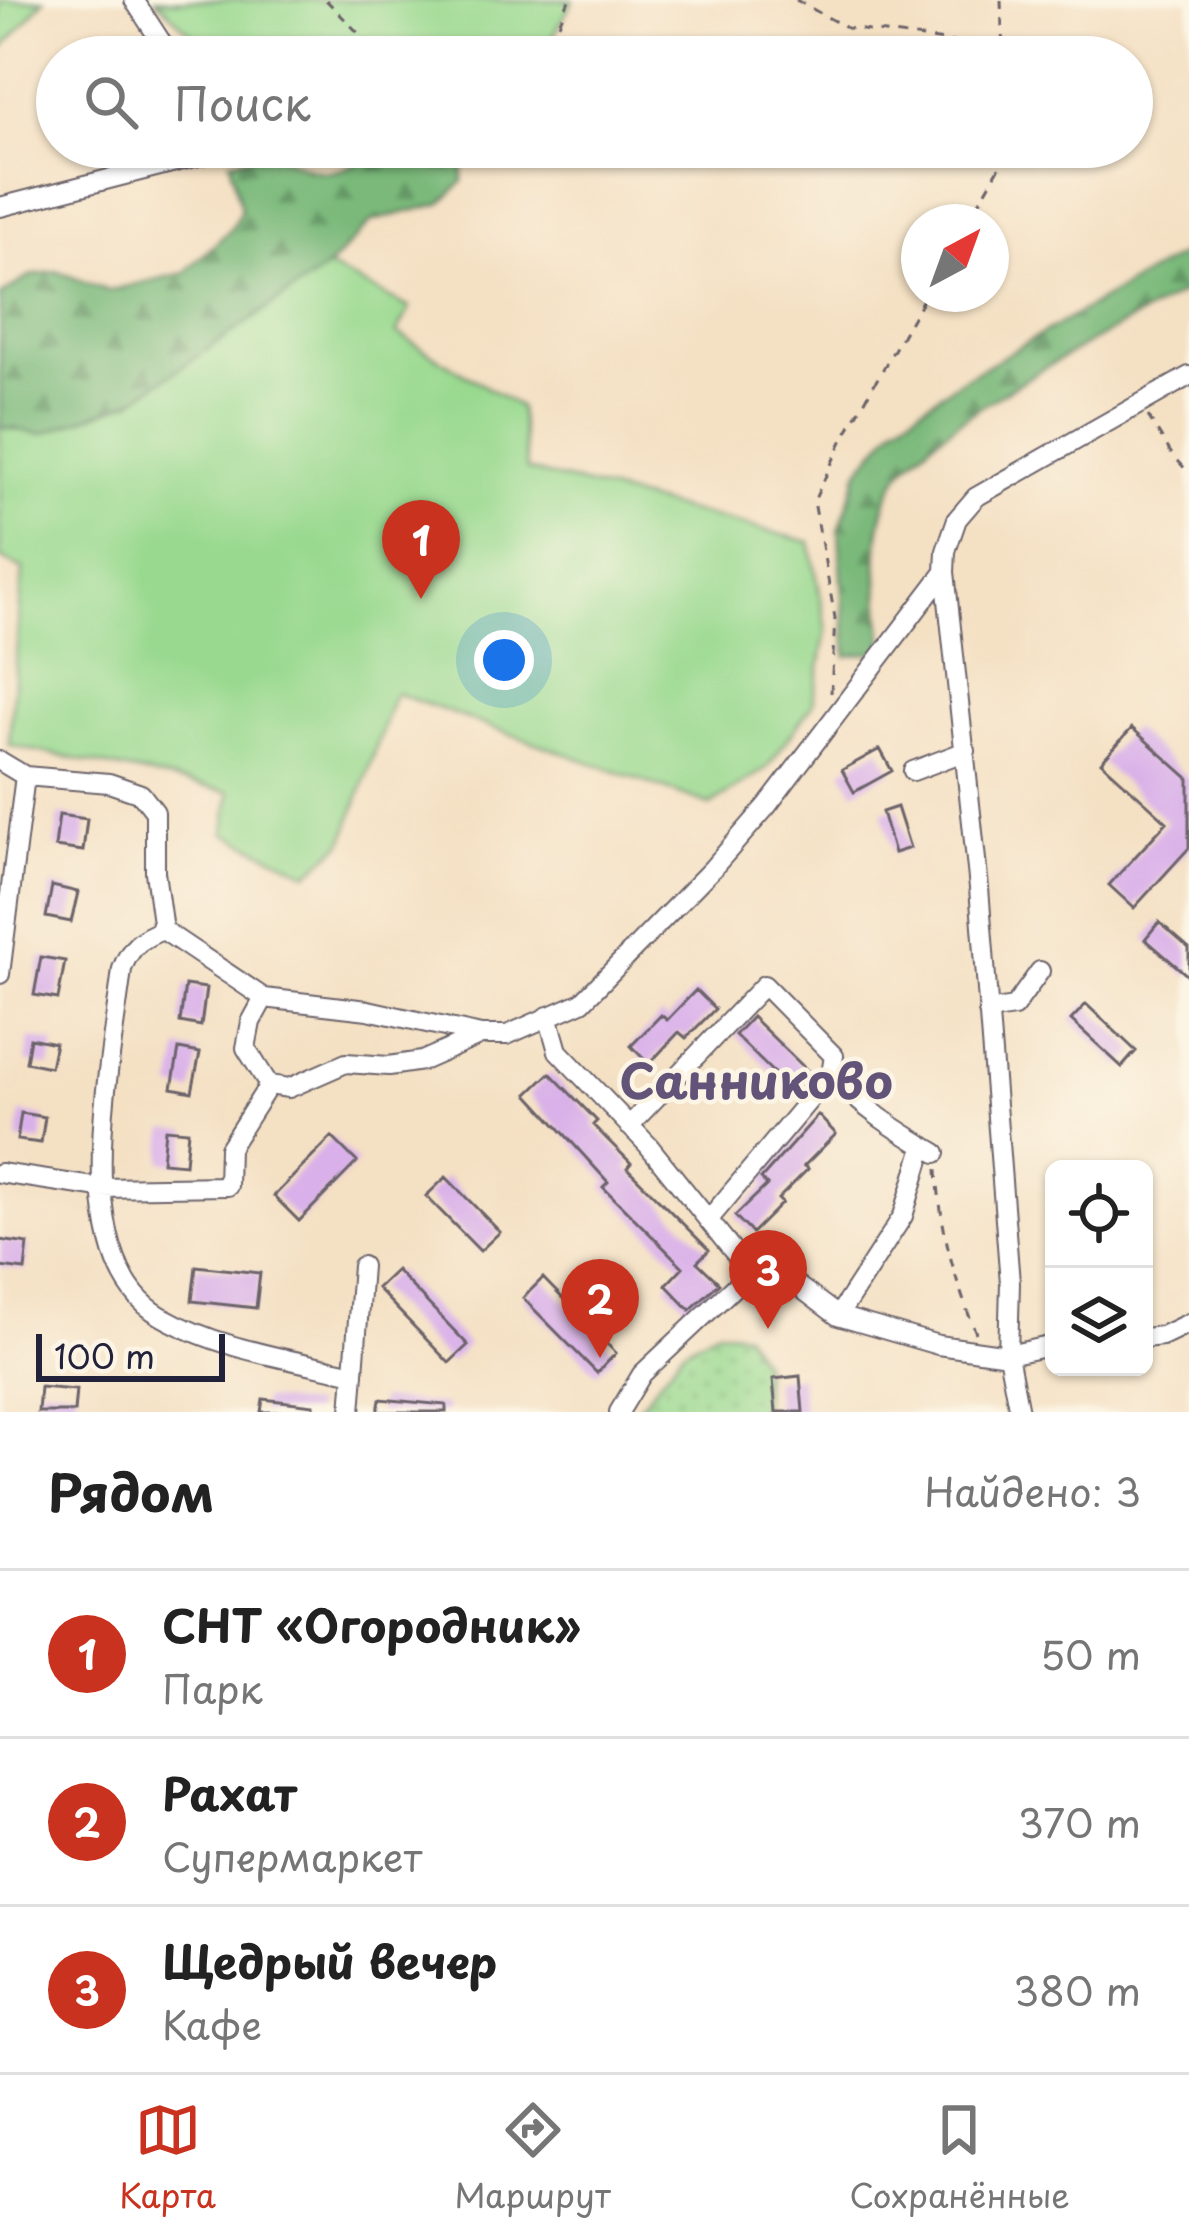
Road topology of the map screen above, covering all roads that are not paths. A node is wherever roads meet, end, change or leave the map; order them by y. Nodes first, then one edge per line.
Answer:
1 (134, 0) edge
2 (157, 36) edge
3 (128, 168) edge
4 (0, 207) edge
5 (1189, 376) edge
6 (945, 572) junction
7 (966, 751) junction
8 (0, 761) edge
9 (913, 772) dead end
10 (25, 776) junction
11 (163, 930) junction
12 (1040, 971) dead end
13 (0, 974) edge
14 (264, 998) junction
15 (988, 1011) junction
16 (548, 1016) junction
17 (481, 1035) junction
18 (831, 1074) junction
19 (269, 1085) junction
20 (629, 1126) junction
21 (0, 1173) edge
22 (100, 1188) junction
23 (710, 1218) junction
24 (362, 1266) dead end
25 (750, 1272) junction
26 (838, 1316) junction
27 (1186, 1323) edge
28 (1153, 1337) edge
29 (1045, 1347) edge
30 (1009, 1355) junction
31 (354, 1374) junction
32 (351, 1412) edge
33 (620, 1412) edge
34 (1018, 1412) edge

1 - 2 street
3 - 4 street
5 - 6 street
6 - 7 street
6 - 16 street
7 - 9 street
7 - 15 street
8 - 10 street
10 - 11 street
10 - 13 street
11 - 14 street
11 - 22 street
12 - 15 street
14 - 17 street
14 - 19 street
15 - 30 street
16 - 17 street
16 - 20 street
17 - 19 street
18 - 20 street
18 - 23 street
18 - 26 street
19 - 22 street
20 - 23 street
21 - 22 street
22 - 31 street
23 - 25 street
24 - 31 street
25 - 26 street
25 - 33 street
26 - 30 street
27 - 28 street
29 - 30 street
30 - 34 street
31 - 32 street

